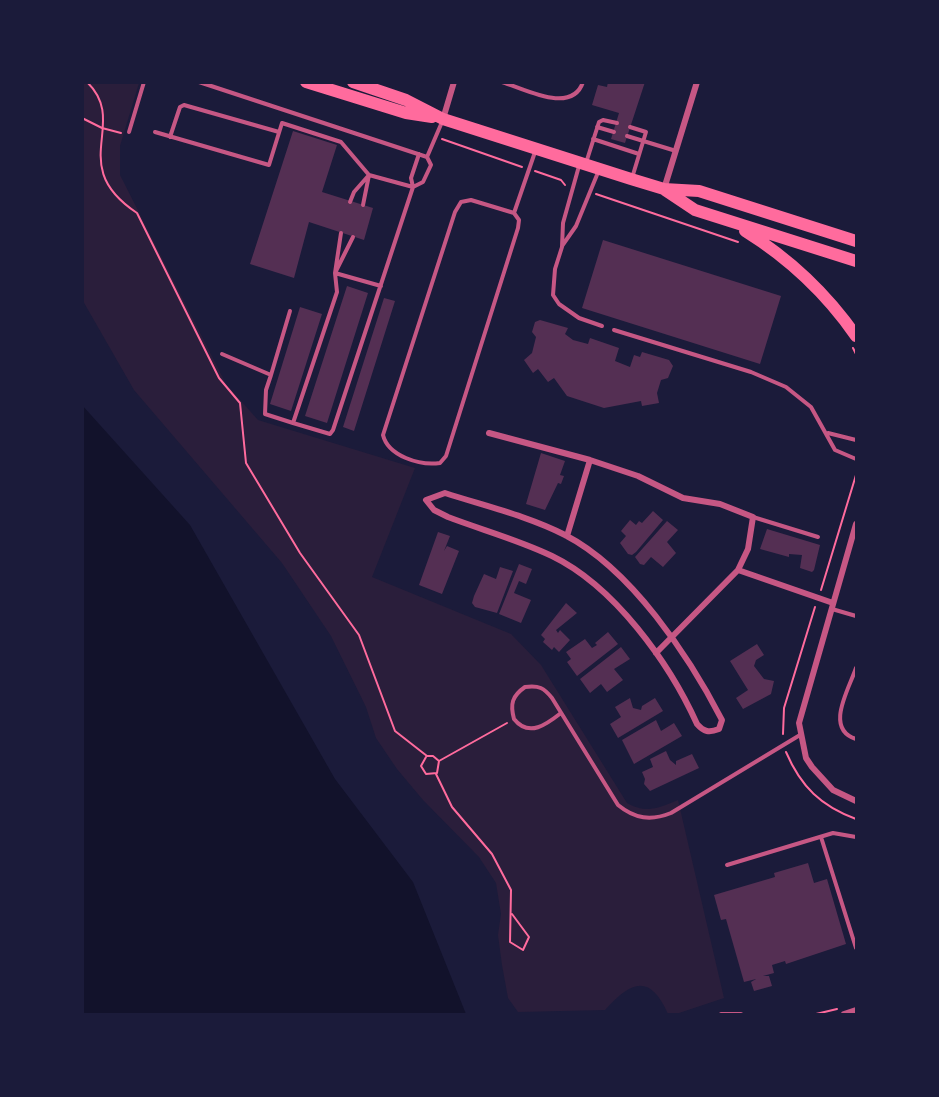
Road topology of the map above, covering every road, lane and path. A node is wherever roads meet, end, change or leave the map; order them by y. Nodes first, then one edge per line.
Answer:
1 (87, 82) edge
2 (92, 82) edge
3 (144, 82) edge
4 (199, 82) edge
5 (306, 82) edge
6 (353, 82) edge
7 (454, 82) edge
8 (502, 82) edge
9 (583, 82) edge
10 (697, 82) edge
11 (92, 87) junction
12 (82, 118) edge
13 (443, 118) junction
14 (616, 123) dead end
15 (597, 127) junction
16 (630, 127) dead end
17 (102, 129) junction
18 (129, 132) joint
19 (155, 132) dead end
20 (279, 132) junction
21 (614, 132) dead end
22 (627, 136) dead end
23 (170, 137) junction
24 (436, 137) junction
25 (593, 139) junction
26 (643, 141) junction
27 (536, 148) junction
28 (676, 151) junction
29 (419, 154) junction
30 (639, 154) junction
31 (428, 157) junction
32 (583, 163) junction
33 (529, 169) junction
34 (600, 169) junction
35 (369, 175) junction
36 (631, 179) junction
37 (413, 187) junction
38 (573, 188) junction
39 (664, 189) junction
40 (590, 193) junction
41 (350, 202) dead end
42 (363, 205) dead end
43 (514, 213) junction
44 (731, 223) junction
45 (341, 233) dead end
46 (353, 237) dead end
47 (856, 241) edge
48 (738, 242) dead end
49 (562, 247) junction
50 (856, 261) edge
51 (335, 273) junction
52 (381, 286) junction
53 (290, 310) dead end
54 (602, 326) dead end
55 (614, 330) dead end
56 (854, 341) edge
57 (222, 354) dead end
58 (856, 354) edge
59 (271, 375) junction
60 (293, 423) junction
61 (489, 433) dead end
62 (827, 433) junction
63 (856, 440) edge
64 (856, 459) edge
65 (590, 460) junction
66 (753, 517) junction
67 (856, 524) edge
68 (567, 536) junction
69 (818, 537) dead end
70 (738, 570) junction
71 (832, 605) junction
72 (856, 616) edge
73 (672, 638) junction
74 (656, 653) junction
75 (856, 668) edge
76 (561, 713) junction
77 (514, 719) junction
78 (800, 735) junction
79 (856, 739) edge
80 (427, 756) junction
81 (439, 761) junction
82 (436, 774) junction
83 (856, 801) edge
84 (821, 837) junction
85 (856, 837) edge
86 (727, 865) dead end
87 (512, 915) junction
88 (856, 948) edge
89 (856, 1010) edge
90 (721, 1014) edge
91 (741, 1014) edge
92 (844, 1014) edge

1 - 11 path
2 - 11 path
3 - 18 lane
4 - 29 lane
5 - 13 main road
6 - 13 main road
7 - 13 street
8 - 9 lane
10 - 28 street
11 - 17 path
12 - 17 path
13 - 24 lane
13 - 27 main road
14 - 15 lane
15 - 21 lane
15 - 25 lane
16 - 26 lane
17 - 18 path
17 - 80 path
19 - 23 lane
20 - 23 lane
20 - 23 lane
20 - 35 lane
22 - 26 lane
24 - 31 lane
24 - 33 path
25 - 30 lane
25 - 32 lane
26 - 28 lane
26 - 30 lane
27 - 32 main road
27 - 33 lane
28 - 39 street
29 - 31 lane
29 - 37 lane
30 - 36 lane
31 - 37 lane
32 - 34 main road
32 - 38 lane
33 - 38 path
33 - 43 lane
34 - 36 main road
34 - 40 lane
35 - 37 lane
35 - 41 lane
35 - 42 lane
36 - 39 main road
37 - 52 lane
38 - 49 lane
39 - 44 main road
39 - 47 main road
40 - 48 path
40 - 49 lane
43 - 43 lane
44 - 50 main road
44 - 56 main road
45 - 51 lane
46 - 51 lane
49 - 54 lane
51 - 52 lane
51 - 60 lane
52 - 60 lane
53 - 59 lane
55 - 62 lane
56 - 58 path
57 - 59 lane
59 - 60 lane
61 - 65 street
62 - 63 lane
62 - 64 lane
65 - 66 street
65 - 68 street
66 - 69 lane
66 - 70 street
67 - 71 street
68 - 73 street
68 - 74 street
70 - 71 street
70 - 73 street
71 - 72 lane
71 - 78 street
73 - 74 street
73 - 74 street
75 - 79 lane
76 - 77 lane
76 - 77 lane
76 - 78 lane
77 - 81 path
78 - 83 street
80 - 81 path
80 - 82 path
81 - 82 path
82 - 87 path
84 - 85 lane
84 - 86 lane
84 - 88 lane
87 - 87 path
89 - 92 street
90 - 91 lane

